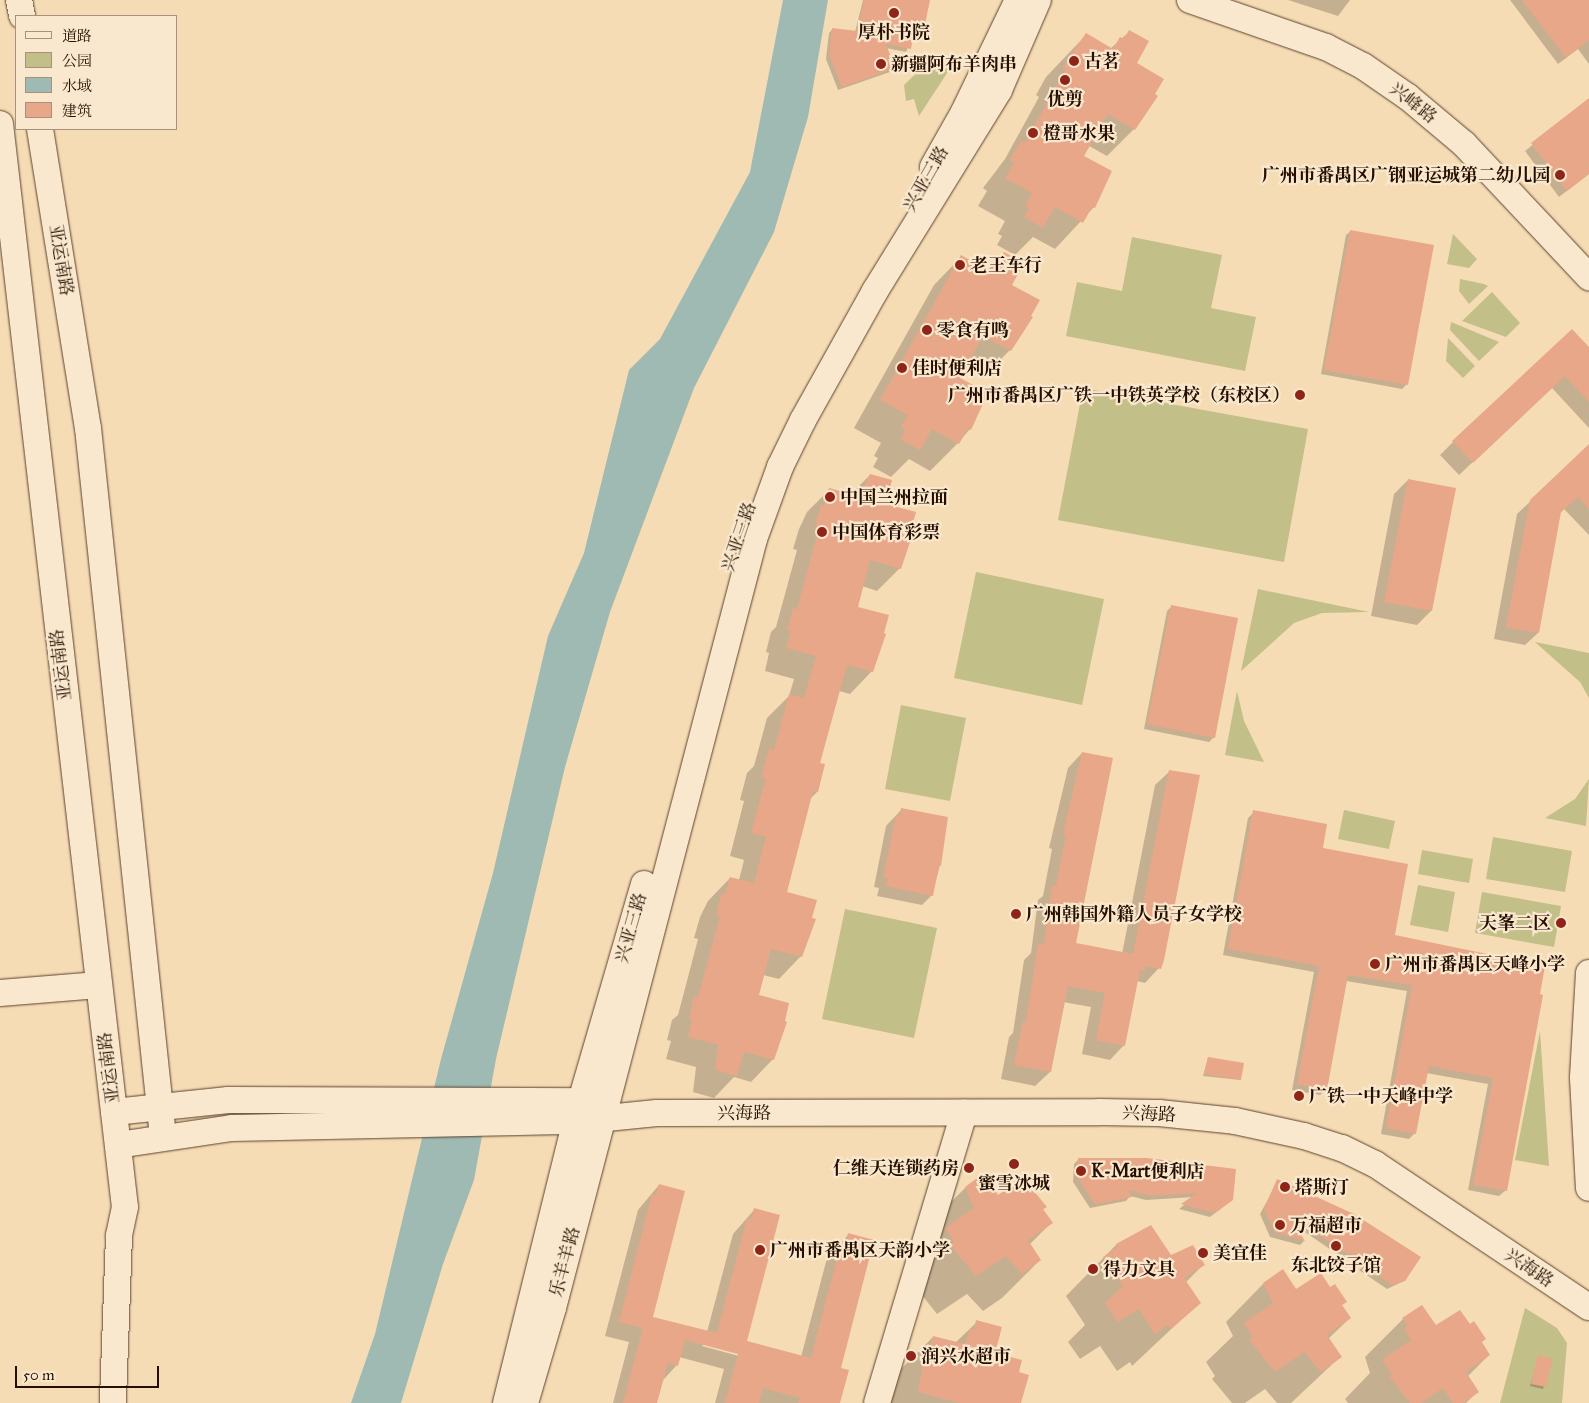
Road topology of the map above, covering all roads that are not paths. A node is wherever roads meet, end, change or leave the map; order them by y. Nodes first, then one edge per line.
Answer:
1 (20, 0) edge
2 (1018, 0) edge
3 (1038, 0) edge
4 (1190, 0) edge
5 (22, 15) edge
6 (0, 124) edge
7 (40, 130) edge
8 (8, 256) edge
9 (1589, 277) edge
10 (1589, 973) edge
11 (99, 985) junction
12 (0, 993) edge
13 (160, 1107) junction
14 (592, 1111) junction
15 (114, 1112) junction
16 (398, 1113) junction
17 (964, 1113) junction
18 (163, 1137) junction
19 (118, 1144) junction
20 (1589, 1188) edge
21 (1589, 1307) edge
22 (113, 1403) edge
23 (506, 1403) edge
24 (525, 1403) edge
25 (877, 1403) edge

1 - 5 street
2 - 14 street, 兴亚三路
3 - 14 street, 兴亚三路
4 - 9 street, 兴峰路
6 - 8 street, 亚运南路
7 - 13 street, 亚运南路
8 - 11 street, 亚运南路
10 - 20 street
11 - 12 street
11 - 15 street, 亚运南路
13 - 15 street
13 - 16 street
13 - 18 street, 亚运南路
14 - 16 street, 兴海路
14 - 17 street, 兴海路
14 - 23 street, 乐羊羊路
14 - 24 street, 乐羊羊路
15 - 19 street, 亚运南路
16 - 18 street
17 - 21 street, 兴海路
17 - 25 street
18 - 19 street
19 - 22 street, 亚运南路

